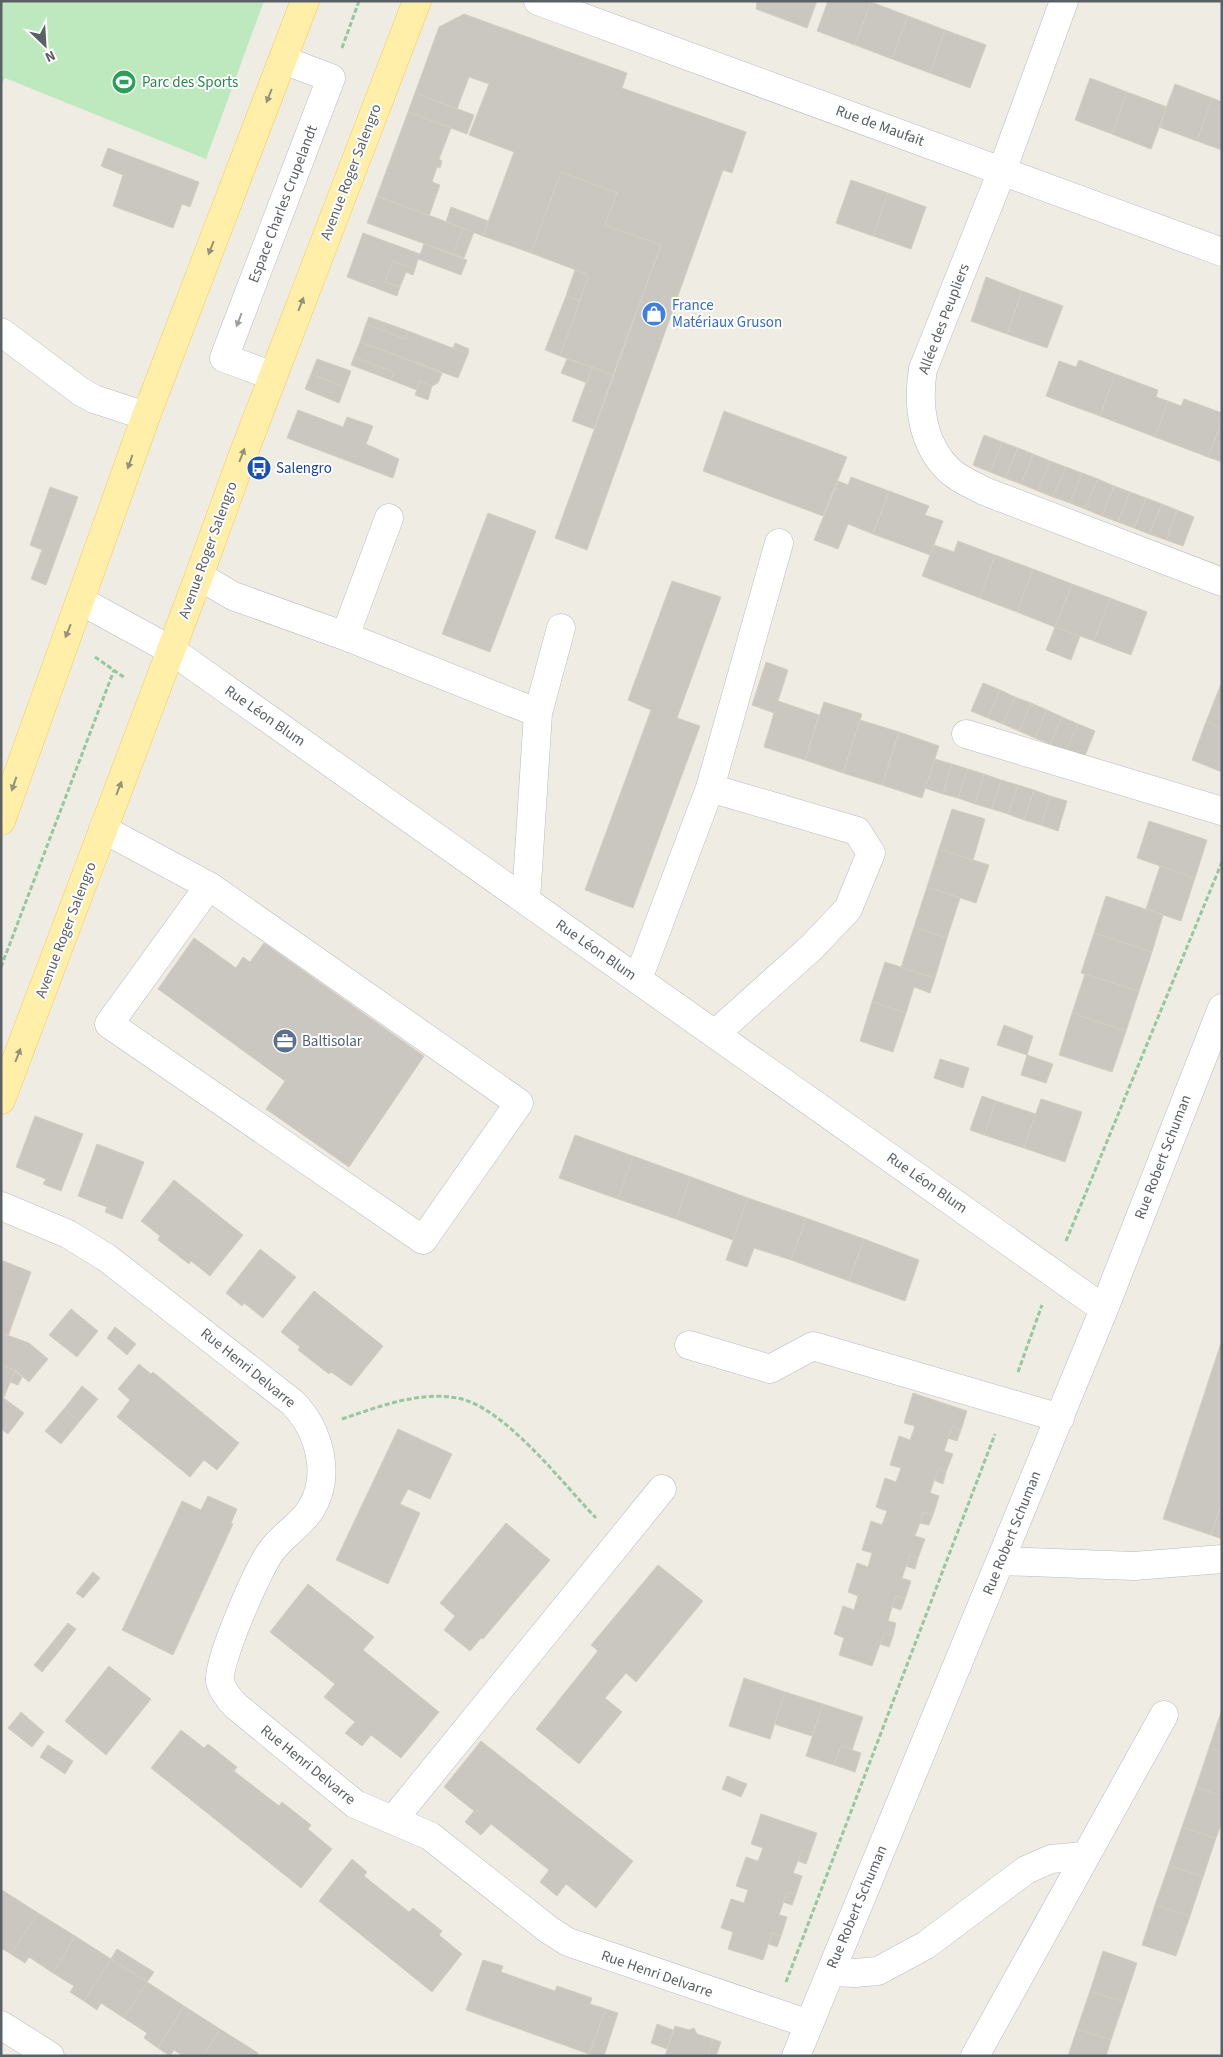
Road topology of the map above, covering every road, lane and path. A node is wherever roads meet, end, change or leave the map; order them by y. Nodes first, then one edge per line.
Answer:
1 (304, 1) edge
2 (360, 1) edge
3 (417, 1) edge
4 (538, 1) edge
5 (1064, 1) edge
6 (283, 60) junction
7 (331, 78) junction
8 (1002, 171) junction
9 (1222, 252) edge
10 (1, 332) edge
11 (272, 376) junction
12 (146, 416) junction
13 (389, 518) dead end
14 (779, 543) dead end
15 (199, 576) junction
16 (1222, 582) edge
17 (81, 601) junction
18 (561, 628) dead end
19 (345, 636) junction
20 (66, 638) junction
21 (171, 650) junction
22 (114, 670) junction
23 (152, 699) junction
24 (538, 713) junction
25 (966, 734) dead end
26 (710, 788) junction
27 (1222, 812) edge
28 (1, 821) edge
29 (103, 829) junction
30 (209, 886) junction
31 (526, 900) junction
32 (1, 967) edge
33 (638, 979) junction
34 (1222, 1008) edge
35 (715, 1034) junction
36 (1, 1100) edge
37 (1, 1206) edge
38 (1104, 1309) junction
39 (689, 1345) dead end
40 (1060, 1418) junction
41 (312, 1430) junction
42 (662, 1489) dead end
43 (619, 1541) junction
44 (1222, 1559) edge
45 (1001, 1561) junction
46 (1164, 1715) dead end
47 (393, 1820) junction
48 (1084, 1856) junction
49 (831, 1972) junction
50 (809, 2024) junction
51 (1, 2025) edge
52 (1, 2045) edge
53 (19, 2056) edge
54 (50, 2056) edge
55 (796, 2056) edge
56 (975, 2056) edge

1 - 6 main road
2 - 7 path
11 -> 3 main road, Avenue Roger Salengro
4 - 8 street, Rue de Maufait
5 - 8 street, Allée des Peupliers
6 - 7 street
6 -> 12 main road
7 -> 11 street, Espace Charles Crupelandt
8 - 9 street, Rue de Maufait
8 - 16 street, Allée des Peupliers
10 - 12 street
15 -> 11 main road, Avenue Roger Salengro
12 -> 17 main road
13 - 19 street
14 - 26 street
15 - 19 street
15 - 21 main road, Avenue Roger Salengro
17 -> 20 main road
17 - 21 street, Rue Léon Blum
18 - 24 street
19 - 24 street
20 - 22 path
20 -> 28 main road
21 - 23 main road, Avenue Roger Salengro
21 - 31 street, Rue Léon Blum
22 - 23 path
22 - 32 path
29 -> 23 main road, Avenue Roger Salengro
24 - 31 street
25 - 27 street
26 - 33 street
26 - 35 street
29 - 30 street
36 -> 29 main road, Avenue Roger Salengro
30 - 30 street
31 - 33 street, Rue Léon Blum
33 - 35 street, Rue Léon Blum
34 - 38 street, Rue Robert Schuman
35 - 38 street, Rue Léon Blum
37 - 41 street, Rue Henri Delvarre
38 - 40 street, Rue Robert Schuman
39 - 40 street
40 - 45 street, Rue Robert Schuman
41 - 43 path
41 - 47 street, Rue Henri Delvarre
42 - 43 street
43 - 47 street
44 - 45 street
45 - 49 street, Rue Robert Schuman
46 - 48 street
47 - 50 street, Rue Henri Delvarre
48 - 49 street
48 - 56 street
49 - 50 street, Rue Robert Schuman
50 - 55 street, Rue Robert Schuman
51 - 54 street
52 - 53 street

